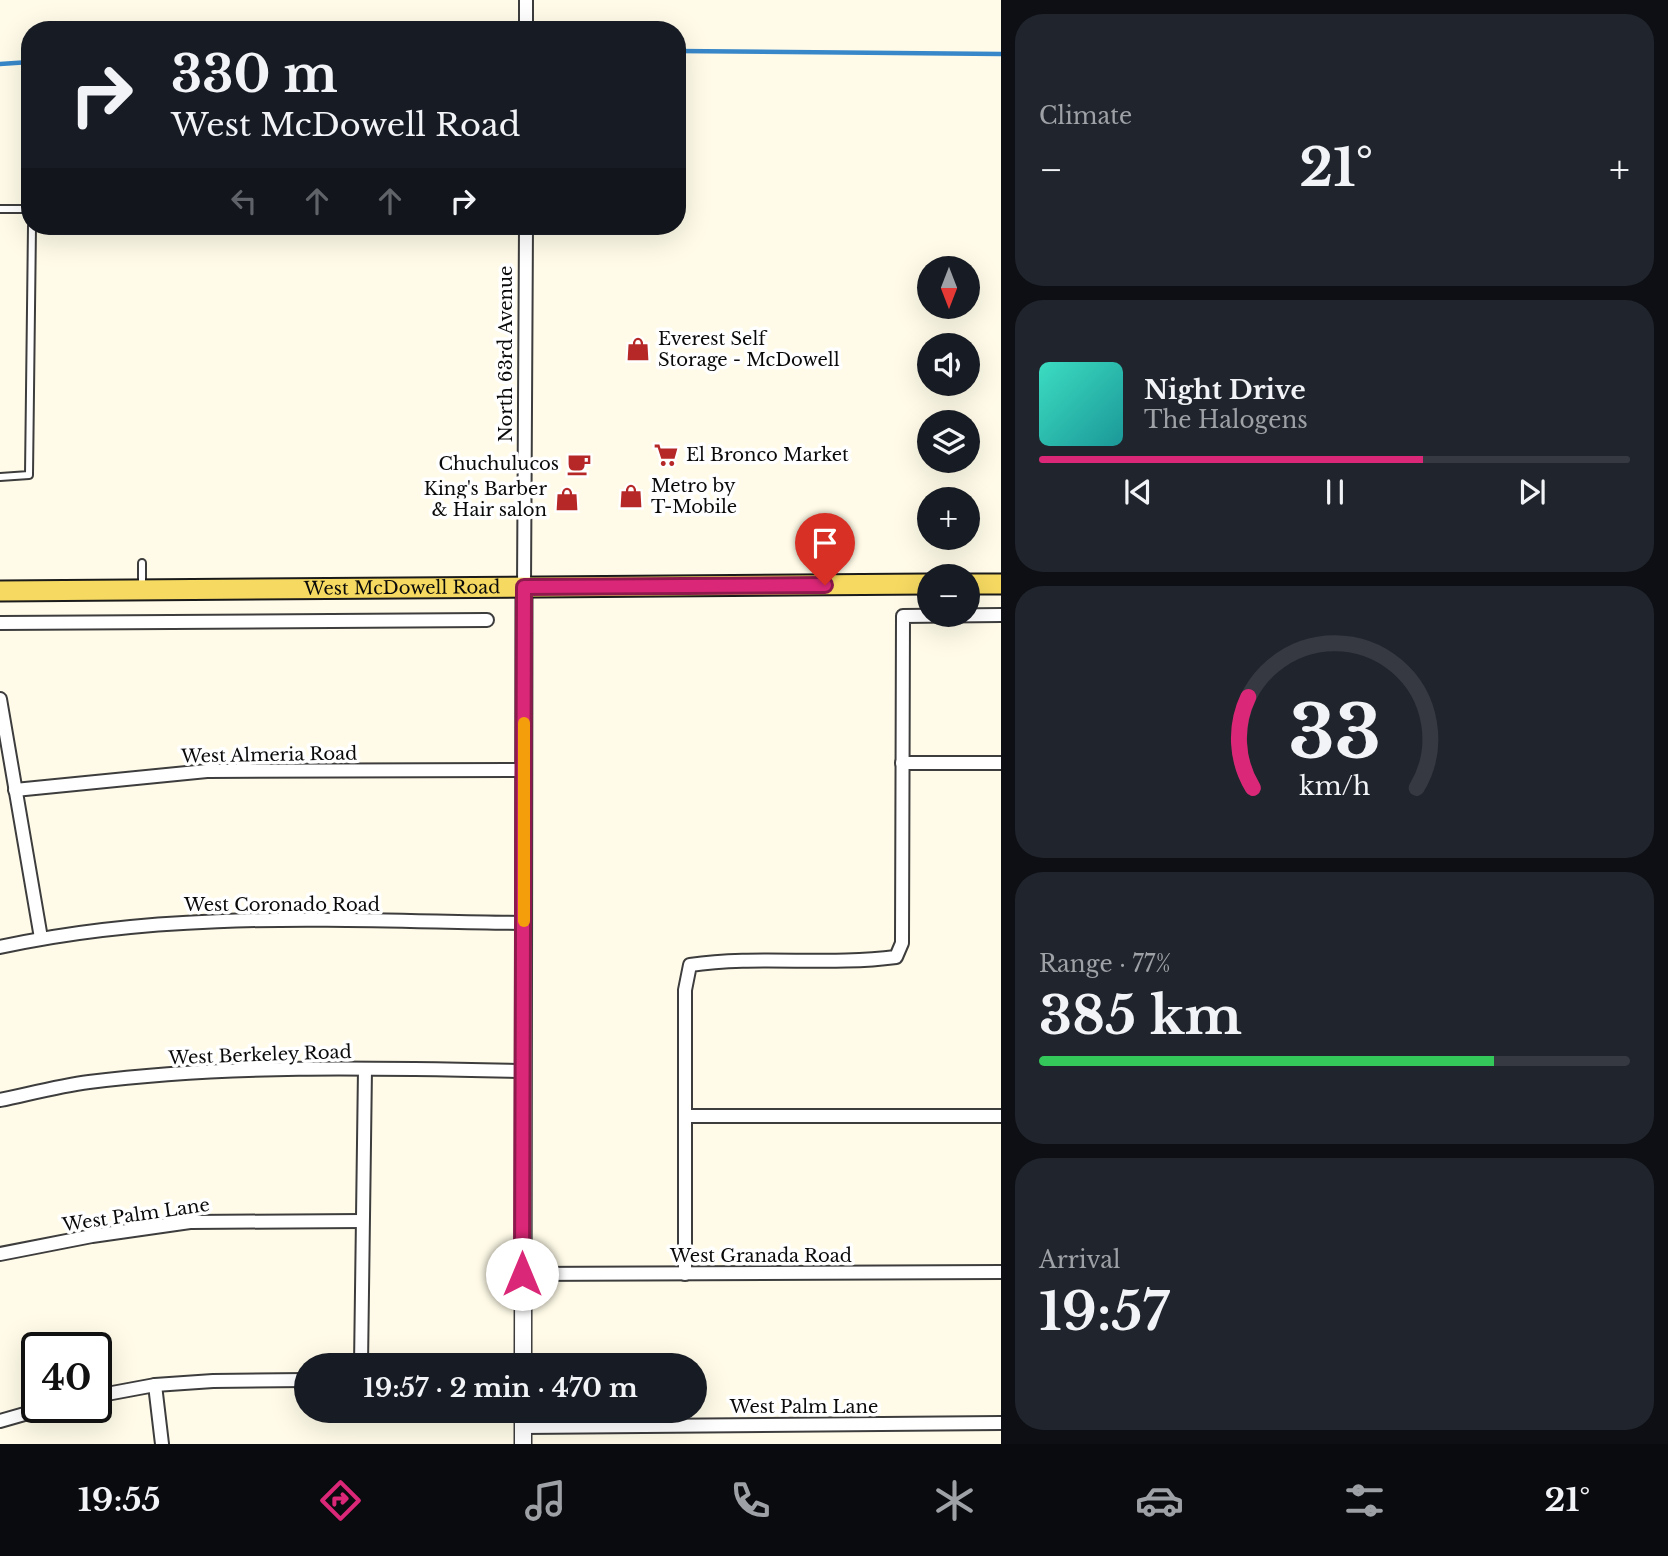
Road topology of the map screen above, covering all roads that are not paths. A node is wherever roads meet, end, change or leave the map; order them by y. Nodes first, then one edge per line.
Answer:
1 (526, 0) edge
2 (526, 21) edge
3 (0, 209) edge
4 (21, 209) edge
5 (32, 235) edge
6 (526, 235) edge
7 (2, 474) edge
8 (142, 564) dead end
9 (917, 584) edge
10 (980, 584) edge
11 (1001, 584) edge
12 (524, 587) junction
13 (142, 590) junction
14 (0, 592) edge
15 (1001, 615) edge
16 (487, 620) dead end
17 (0, 623) edge
18 (0, 699) edge
19 (1001, 763) edge
20 (902, 764) junction
21 (524, 770) junction
22 (15, 790) junction
23 (524, 923) junction
24 (41, 938) junction
25 (0, 947) edge
26 (365, 1069) junction
27 (523, 1070) junction
28 (0, 1100) edge
29 (685, 1116) junction
30 (1001, 1116) edge
31 (362, 1221) junction
32 (0, 1254) edge
33 (1001, 1272) edge
34 (522, 1274) junction
35 (685, 1275) junction
36 (361, 1353) edge
37 (523, 1353) edge
38 (294, 1380) edge
39 (155, 1385) junction
40 (112, 1393) edge
41 (21, 1415) edge
42 (0, 1421) edge
43 (707, 1421) edge
44 (523, 1423) edge
45 (1001, 1423) edge
46 (162, 1444) edge
47 (523, 1444) edge

1 - 2 street
3 - 4 lane
5 - 7 lane
6 - 12 street, North 63rd Avenue
8 - 13 lane
9 - 12 main road, West McDowell Road
10 - 11 main road
12 - 13 main road, West McDowell Road
12 - 21 street, North 63rd Avenue
13 - 14 main road, West McDowell Road
15 - 20 street
16 - 17 street, West McDowell Road
18 - 22 street
19 - 20 street
20 - 29 street
21 - 22 street, West Almeria Road
21 - 23 street, North 63rd Avenue
22 - 24 street
23 - 24 street, West Coronado Road
23 - 27 street, North 63rd Avenue
24 - 25 street, West Coronado Road
26 - 27 street, West Berkeley Road
26 - 28 street, West Berkeley Road
26 - 31 street
27 - 34 street, North 63rd Avenue
29 - 30 street
29 - 35 street
31 - 32 street, West Palm Lane
31 - 36 street
33 - 35 street, West Granada Road
34 - 35 street, West Granada Road
34 - 37 street, North 63rd Avenue
38 - 39 street
39 - 40 street
39 - 46 street
41 - 42 street
43 - 45 street, West Palm Lane
44 - 47 street

